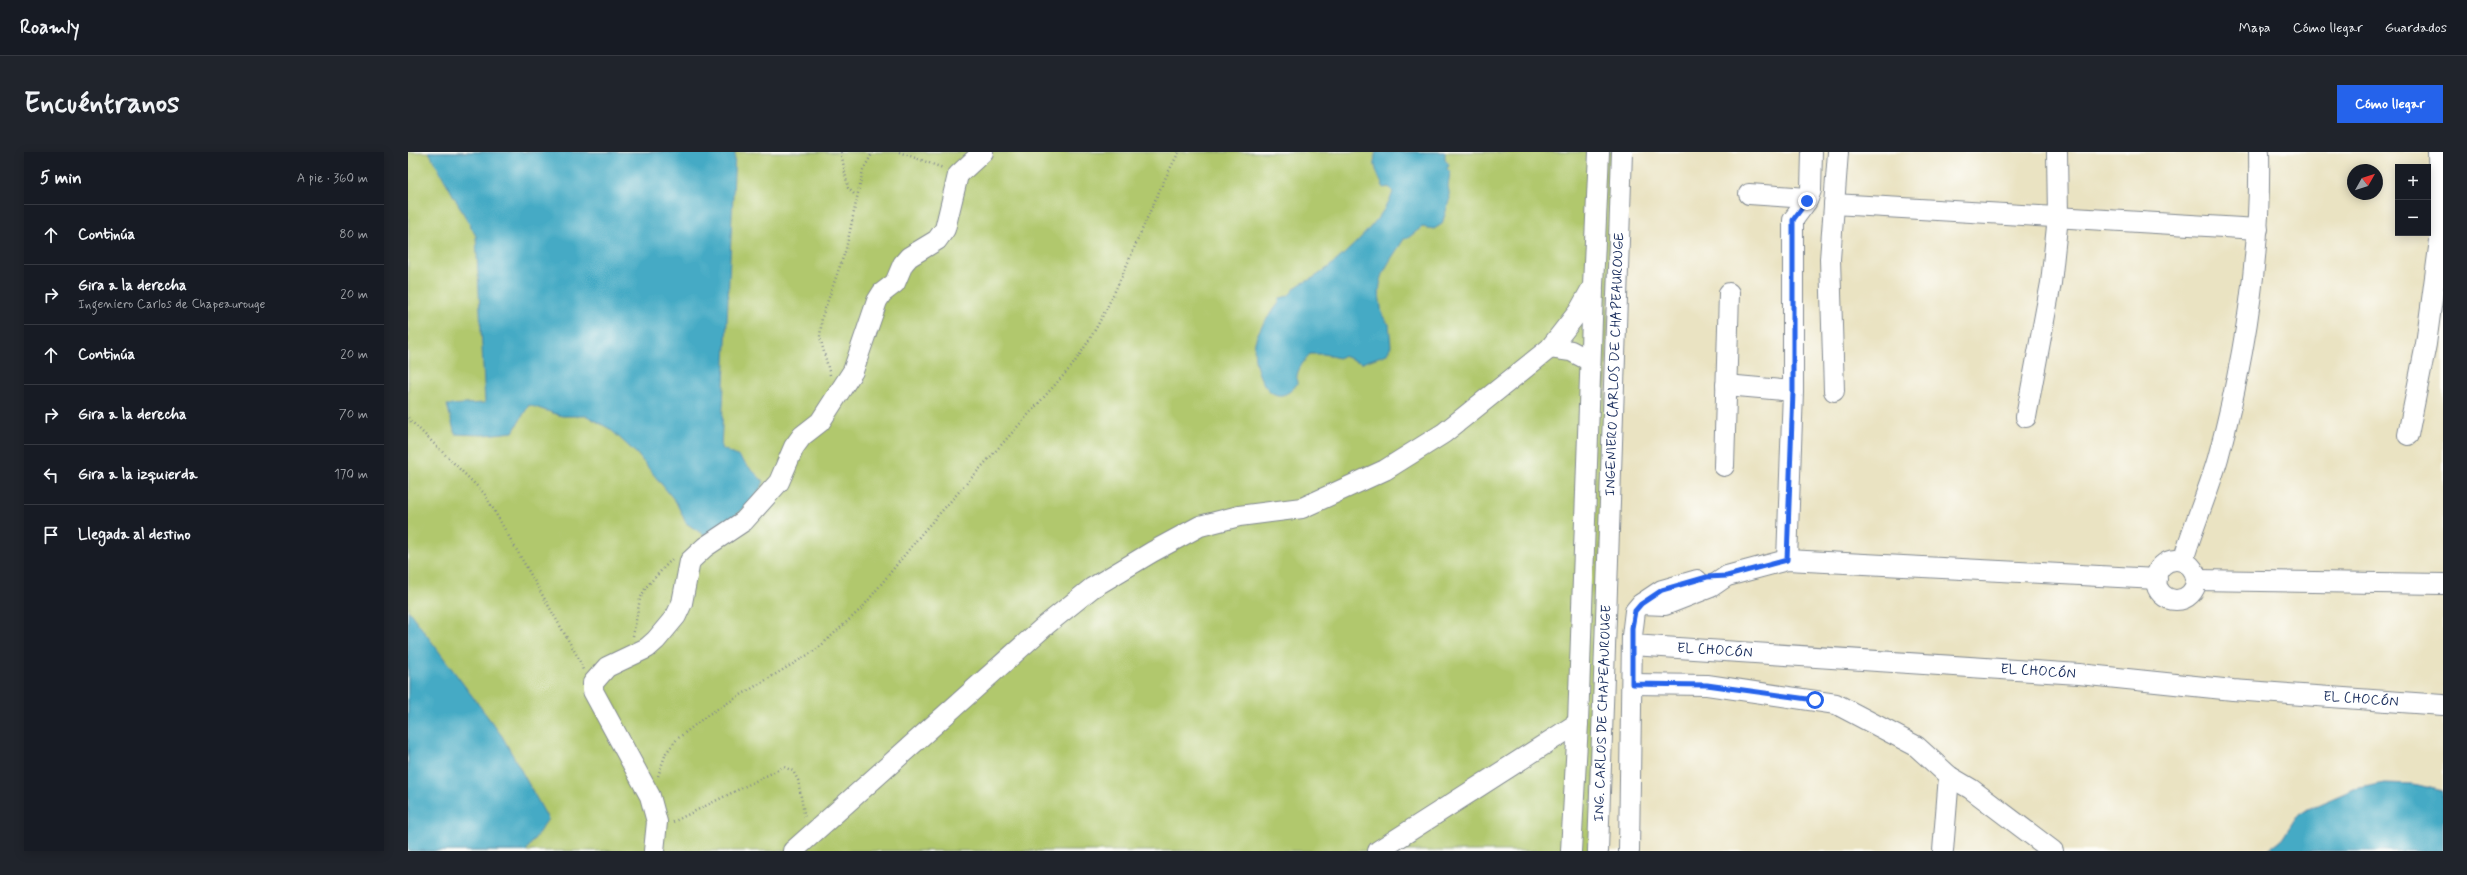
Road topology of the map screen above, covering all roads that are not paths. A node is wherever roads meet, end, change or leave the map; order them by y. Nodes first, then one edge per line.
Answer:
1 (983, 152) edge
2 (1599, 152) edge
3 (1622, 152) edge
4 (1812, 152) edge
5 (1838, 152) edge
6 (2057, 152) edge
7 (2259, 152) edge
8 (2438, 152) edge
9 (1749, 194) dead end
10 (1808, 198) junction
11 (1834, 204) junction
12 (2058, 217) junction
13 (2258, 229) junction
14 (2442, 240) edge
15 (1593, 286) junction
16 (1729, 293) dead end
17 (1550, 348) junction
18 (1590, 361) junction
19 (1726, 386) junction
20 (1793, 391) junction
21 (1834, 391) dead end
22 (2026, 417) dead end
23 (2408, 435) dead end
24 (1724, 466) dead end
25 (1787, 560) junction
26 (2183, 561) junction
27 (1608, 576) joint
28 (2157, 579) junction
29 (2196, 580) junction
30 (2443, 584) edge
31 (1632, 641) junction
32 (1632, 684) junction
33 (2443, 705) edge
34 (1578, 723) junction
35 (1949, 776) junction
36 (654, 851) edge
37 (793, 851) edge
38 (1378, 851) edge
39 (1572, 851) edge
40 (1598, 851) edge
41 (1629, 851) edge
42 (1943, 851) edge
43 (2053, 851) edge

1 - 36 street
2 - 15 street
3 - 27 street, INGENIERO CARLOS DE CHAPEAUROUGE
4 - 10 street
5 - 11 street
6 - 12 street
7 - 13 street
8 - 14 street
9 - 10 street
10 - 20 street
11 - 12 street
11 - 21 street
12 - 13 street
12 - 22 street
13 - 26 street
14 - 23 street
15 - 17 street
15 - 18 street
16 - 19 street
17 - 18 street
17 - 37 street
18 - 34 street
19 - 20 street
19 - 24 street
20 - 25 street
25 - 28 street
25 - 31 street
26 - 28 street
26 - 29 street
27 - 40 street, ING. CARLOS DE CHAPEAUROUGE
28 - 29 street
29 - 30 street
31 - 32 street
31 - 33 street, EL CHOCÓN
32 - 35 street
32 - 41 street
34 - 38 street
34 - 39 street
35 - 42 street
35 - 43 street

